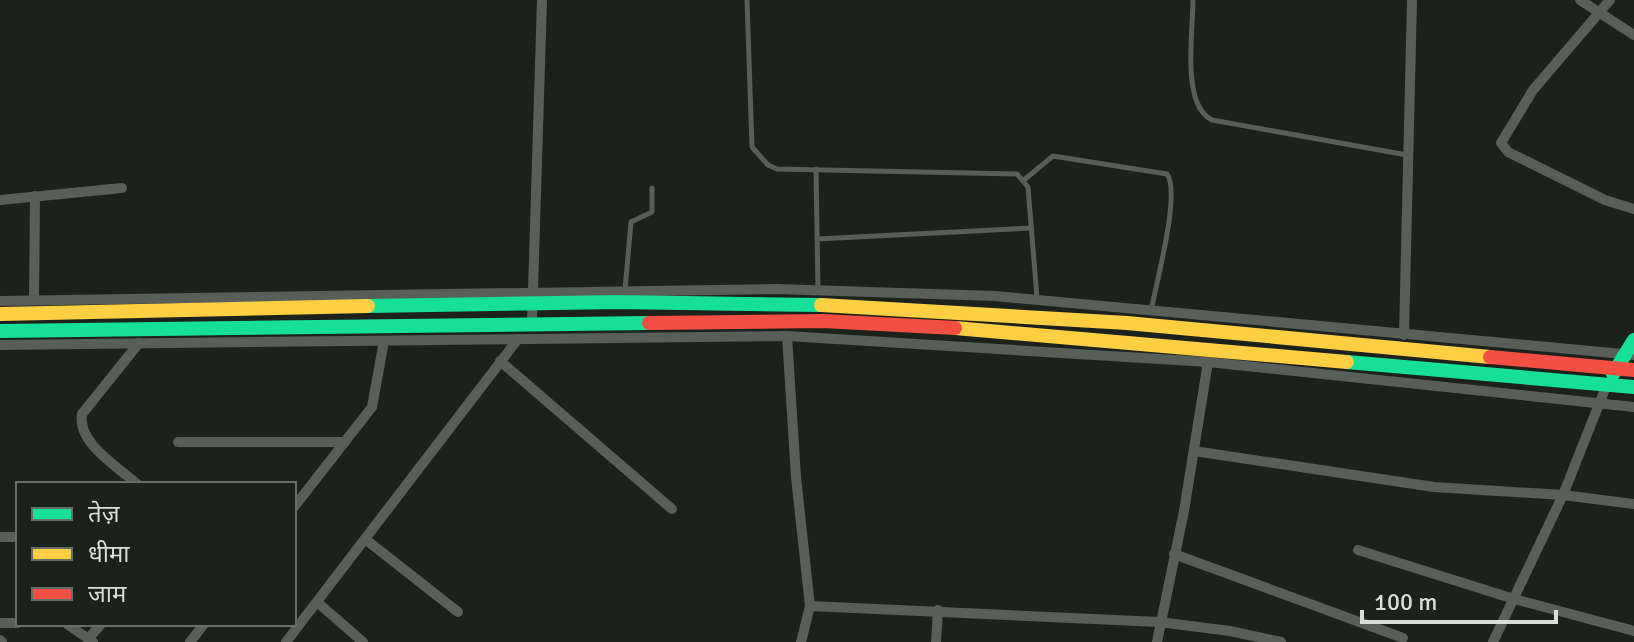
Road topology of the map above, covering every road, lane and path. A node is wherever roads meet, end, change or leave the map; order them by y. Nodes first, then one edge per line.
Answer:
1 (542, 0) edge
2 (747, 0) edge
3 (1193, 0) edge
4 (1412, 0) edge
5 (1580, 0) edge
6 (1610, 0) edge
7 (1599, 14) junction
8 (1634, 35) edge
9 (1408, 155) junction
10 (816, 169) junction
11 (1024, 180) junction
12 (122, 188) dead end
13 (652, 188) dead end
14 (35, 196) junction
15 (0, 200) edge
16 (1634, 209) edge
17 (1031, 228) junction
18 (817, 239) junction
19 (625, 290) junction
20 (818, 290) junction
21 (532, 298) junction
22 (34, 300) junction
23 (1037, 300) junction
24 (0, 301) edge
25 (1151, 312) junction
26 (0, 314) edge
27 (532, 322) junction
28 (0, 331) edge
29 (1404, 335) junction
30 (787, 336) junction
31 (517, 340) junction
32 (1634, 340) edge
33 (384, 341) junction
34 (139, 343) junction
35 (0, 345) edge
36 (1629, 355) edge
37 (500, 361) junction
38 (1208, 362) junction
39 (1615, 369) junction
40 (1634, 370) edge
41 (1607, 384) junction
42 (1634, 387) edge
43 (1598, 404) junction
44 (1634, 407) edge
45 (178, 442) dead end
46 (345, 442) junction
47 (1194, 451) junction
48 (135, 482) edge
49 (1563, 495) junction
50 (296, 504) edge
51 (1634, 504) edge
52 (672, 509) dead end
53 (365, 539) junction
54 (1358, 550) dead end
55 (1174, 554) junction
56 (1514, 599) junction
57 (317, 602) junction
58 (810, 606) junction
59 (938, 610) junction
60 (458, 612) dead end
61 (1159, 622) junction
62 (70, 626) edge
63 (202, 626) edge
64 (1634, 631) edge
65 (1403, 638) dead end
66 (91, 640) edge
67 (190, 642) edge
68 (286, 642) edge
69 (363, 642) edge
70 (801, 642) edge
71 (936, 642) edge
72 (1157, 642) edge
73 (1281, 642) edge
74 (1493, 642) edge

1 - 21 street
2 - 10 lane
3 - 9 lane
4 - 9 street
5 - 7 street
6 - 7 street
7 - 8 street
7 - 16 street
9 - 29 street
10 - 11 lane
10 - 18 lane
11 - 17 lane
11 - 25 lane
12 - 14 street
13 - 19 lane
14 - 15 street
14 - 22 street
17 - 18 lane
17 - 23 lane
18 - 20 lane
19 - 20 street
19 - 21 street
20 - 23 street
21 - 22 street
21 - 26 main road
21 - 27 street
21 - 39 main road
22 - 24 street
23 - 25 street
25 - 29 street
27 - 28 main road
27 - 31 street
27 - 41 main road
29 - 36 street
30 - 31 street
30 - 38 street
30 - 58 street
31 - 33 street
31 - 37 street
32 - 36 main road
33 - 34 street
33 - 46 street
34 - 35 street
34 - 48 street
36 - 39 main road
37 - 52 street
37 - 53 street
38 - 43 street
38 - 47 street
39 - 40 main road
39 - 41 main road
41 - 42 main road
41 - 43 street
43 - 44 street
43 - 49 street
45 - 46 street
46 - 50 street
47 - 49 street
47 - 55 street
49 - 51 street
49 - 56 street
53 - 57 street
53 - 60 street
54 - 56 street
55 - 61 street
55 - 65 street
56 - 64 street
56 - 74 street
57 - 68 street
57 - 69 street
58 - 59 street
58 - 70 street
59 - 61 street
59 - 71 street
61 - 72 street
61 - 73 street
62 - 66 street
63 - 67 street

